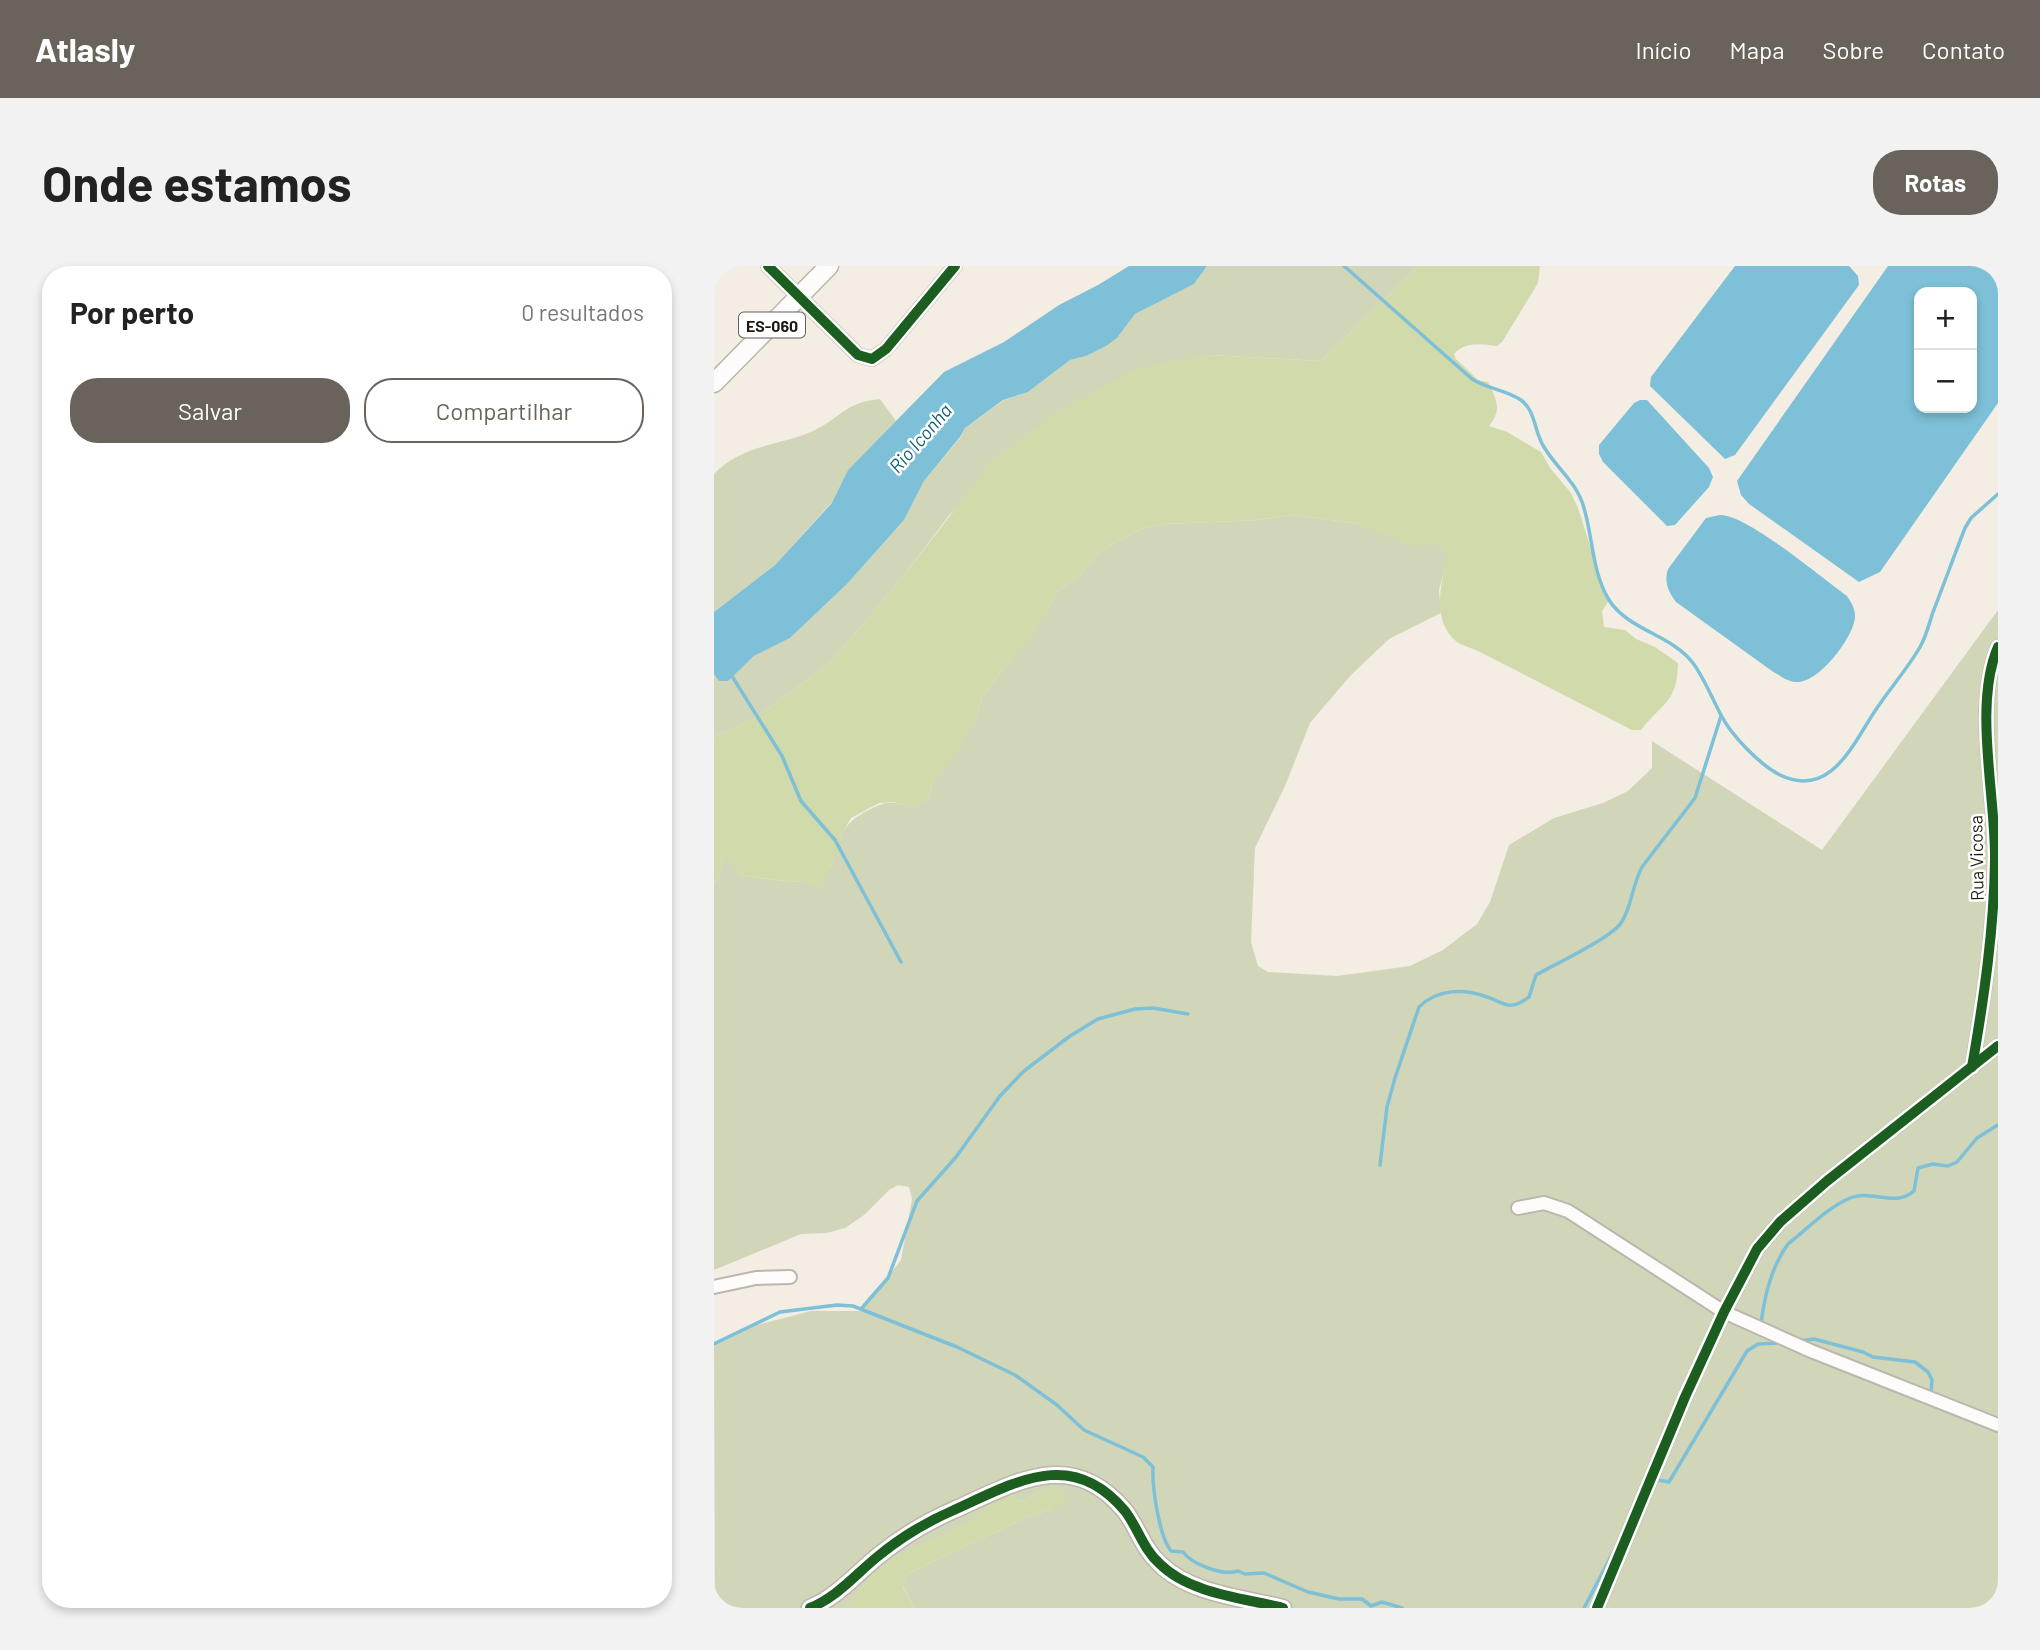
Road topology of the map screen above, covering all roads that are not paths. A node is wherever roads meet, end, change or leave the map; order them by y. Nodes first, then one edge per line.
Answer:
1 (768, 266) edge
2 (829, 266) edge
3 (955, 266) edge
4 (800, 297) junction
5 (714, 383) edge
6 (1998, 648) edge
7 (1998, 1046) edge
8 (1972, 1067) junction
9 (1518, 1208) dead end
10 (790, 1277) dead end
11 (714, 1287) edge
12 (1724, 1312) junction
13 (1998, 1425) edge
14 (810, 1608) edge
15 (1283, 1608) edge
16 (1597, 1608) edge

1 - 4 street
2 - 4 main road, ES-060
3 - 4 street
4 - 5 main road, ES-060
6 - 8 street, Rua Vicosa
7 - 8 street
8 - 12 street
9 - 12 street
10 - 11 street
12 - 13 street
12 - 16 street
14 - 15 street

